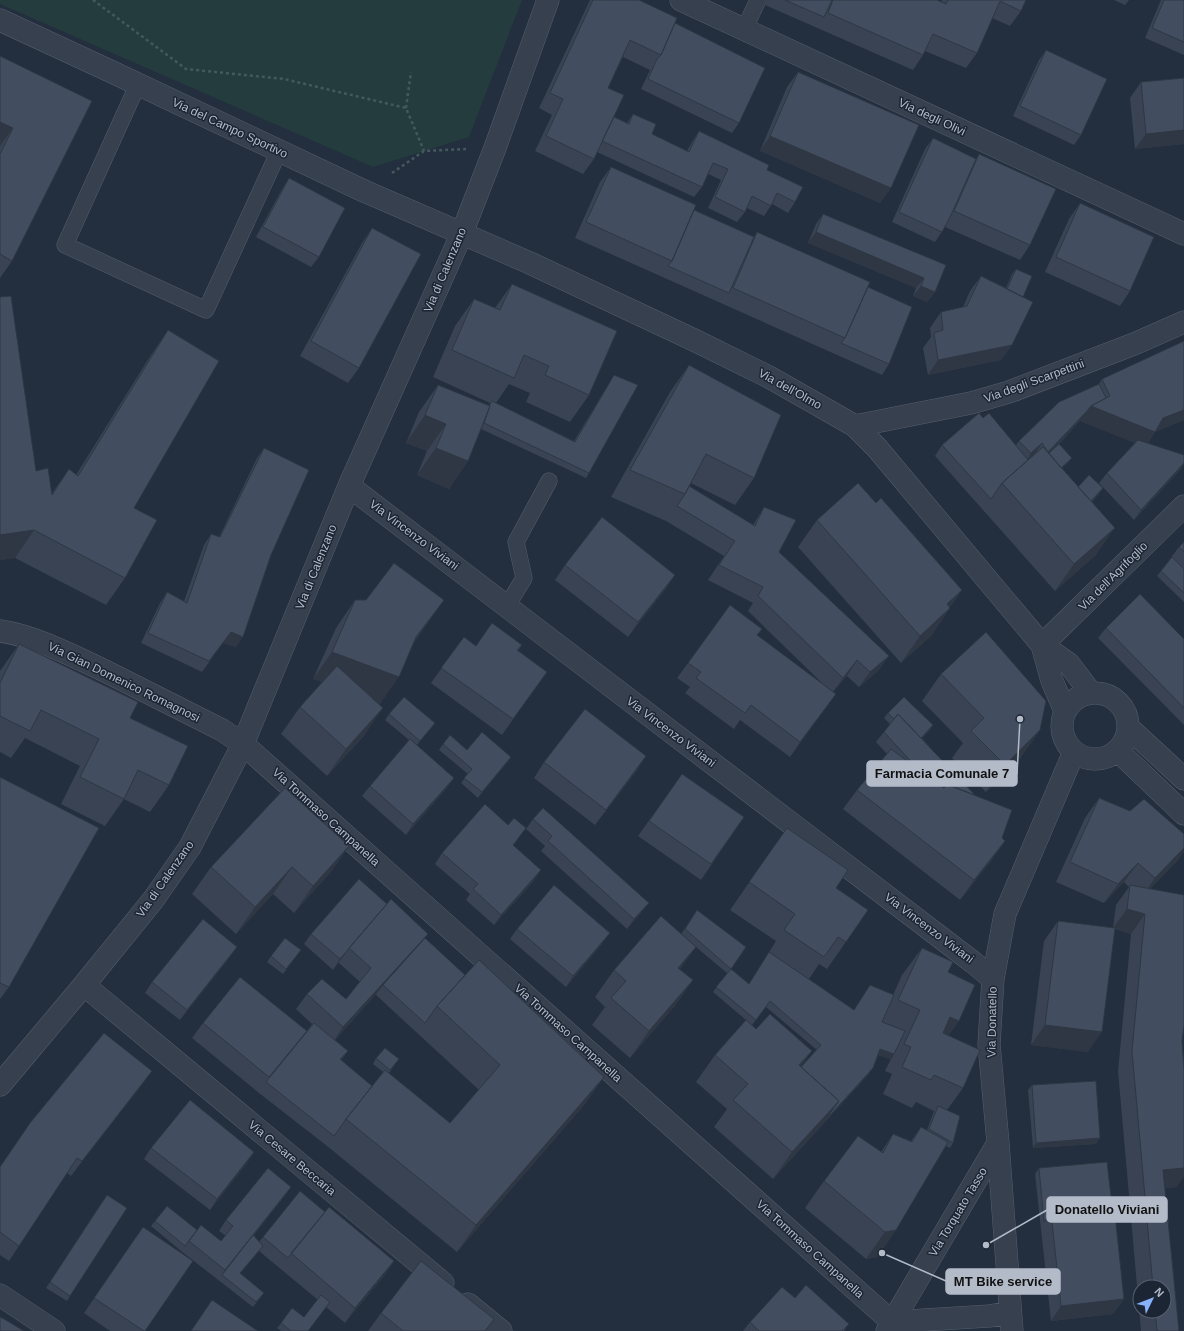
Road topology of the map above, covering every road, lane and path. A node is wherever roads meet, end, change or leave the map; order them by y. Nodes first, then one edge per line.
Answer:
1 (93, 0) edge
2 (548, 0) edge
3 (681, 0) edge
4 (758, 0) edge
5 (0, 20) edge
6 (744, 30) junction
7 (411, 72) dead end
8 (138, 84) junction
9 (406, 108) junction
10 (495, 148) junction
11 (279, 151) junction
12 (424, 151) junction
13 (364, 192) junction
14 (462, 233) junction
15 (1184, 234) edge
16 (1184, 322) edge
17 (855, 426) junction
18 (549, 481) dead end
19 (349, 486) junction
20 (1184, 506) edge
21 (507, 606) junction
22 (0, 631) edge
23 (1042, 645) junction
24 (1091, 693) junction
25 (1065, 711) junction
26 (1129, 728) junction
27 (243, 744) junction
28 (1118, 751) junction
29 (1074, 752) junction
30 (1184, 780) edge
31 (1184, 814) edge
32 (993, 978) junction
33 (84, 985) junction
34 (0, 1085) edge
35 (998, 1143) junction
36 (0, 1295) edge
37 (1011, 1322) edge
38 (890, 1326) edge
39 (54, 1331) edge
40 (501, 1331) edge

1 - 9 path
2 - 10 street, Via di Calenzano
3 - 6 street, Via degli Olivi
4 - 6 lane
5 - 8 street, Via del Campo Sportivo
6 - 15 street, Via degli Olivi
7 - 9 path
8 - 11 street, Via del Campo Sportivo
8 - 11 lane
9 - 12 path
10 - 12 path
10 - 14 street, Via di Calenzano
11 - 13 street, Via del Campo Sportivo
12 - 13 path
13 - 14 street, Via del Campo Sportivo
14 - 17 street, Via dell'Olmo
14 - 19 street, Via di Calenzano
16 - 17 street, Via degli Scarpettini
17 - 23 street, Via dell'Olmo
18 - 21 lane
19 - 21 street, Via Vincenzo Viviani
19 - 27 street, Via di Calenzano
20 - 23 street, Via dell'Agrifoglio
21 - 32 street, Via Vincenzo Viviani
22 - 27 street, Via Gian Domenico Romagnosi
23 - 24 street, Via dell'Olmo
23 - 25 street, Via dell'Olmo
24 - 25 street
24 - 26 street
25 - 29 street
26 - 28 street
26 - 30 street
27 - 33 street, Via di Calenzano
27 - 38 street, Via Tommaso Campanella
28 - 29 street
28 - 31 street
29 - 32 street, Via Donatello
32 - 35 street, Via Donatello
33 - 34 street, Via di Calenzano
33 - 40 street, Via Cesare Beccaria
35 - 37 street, Via Donatello
35 - 38 street, Via Torquato Tasso
36 - 39 street
37 - 38 street

